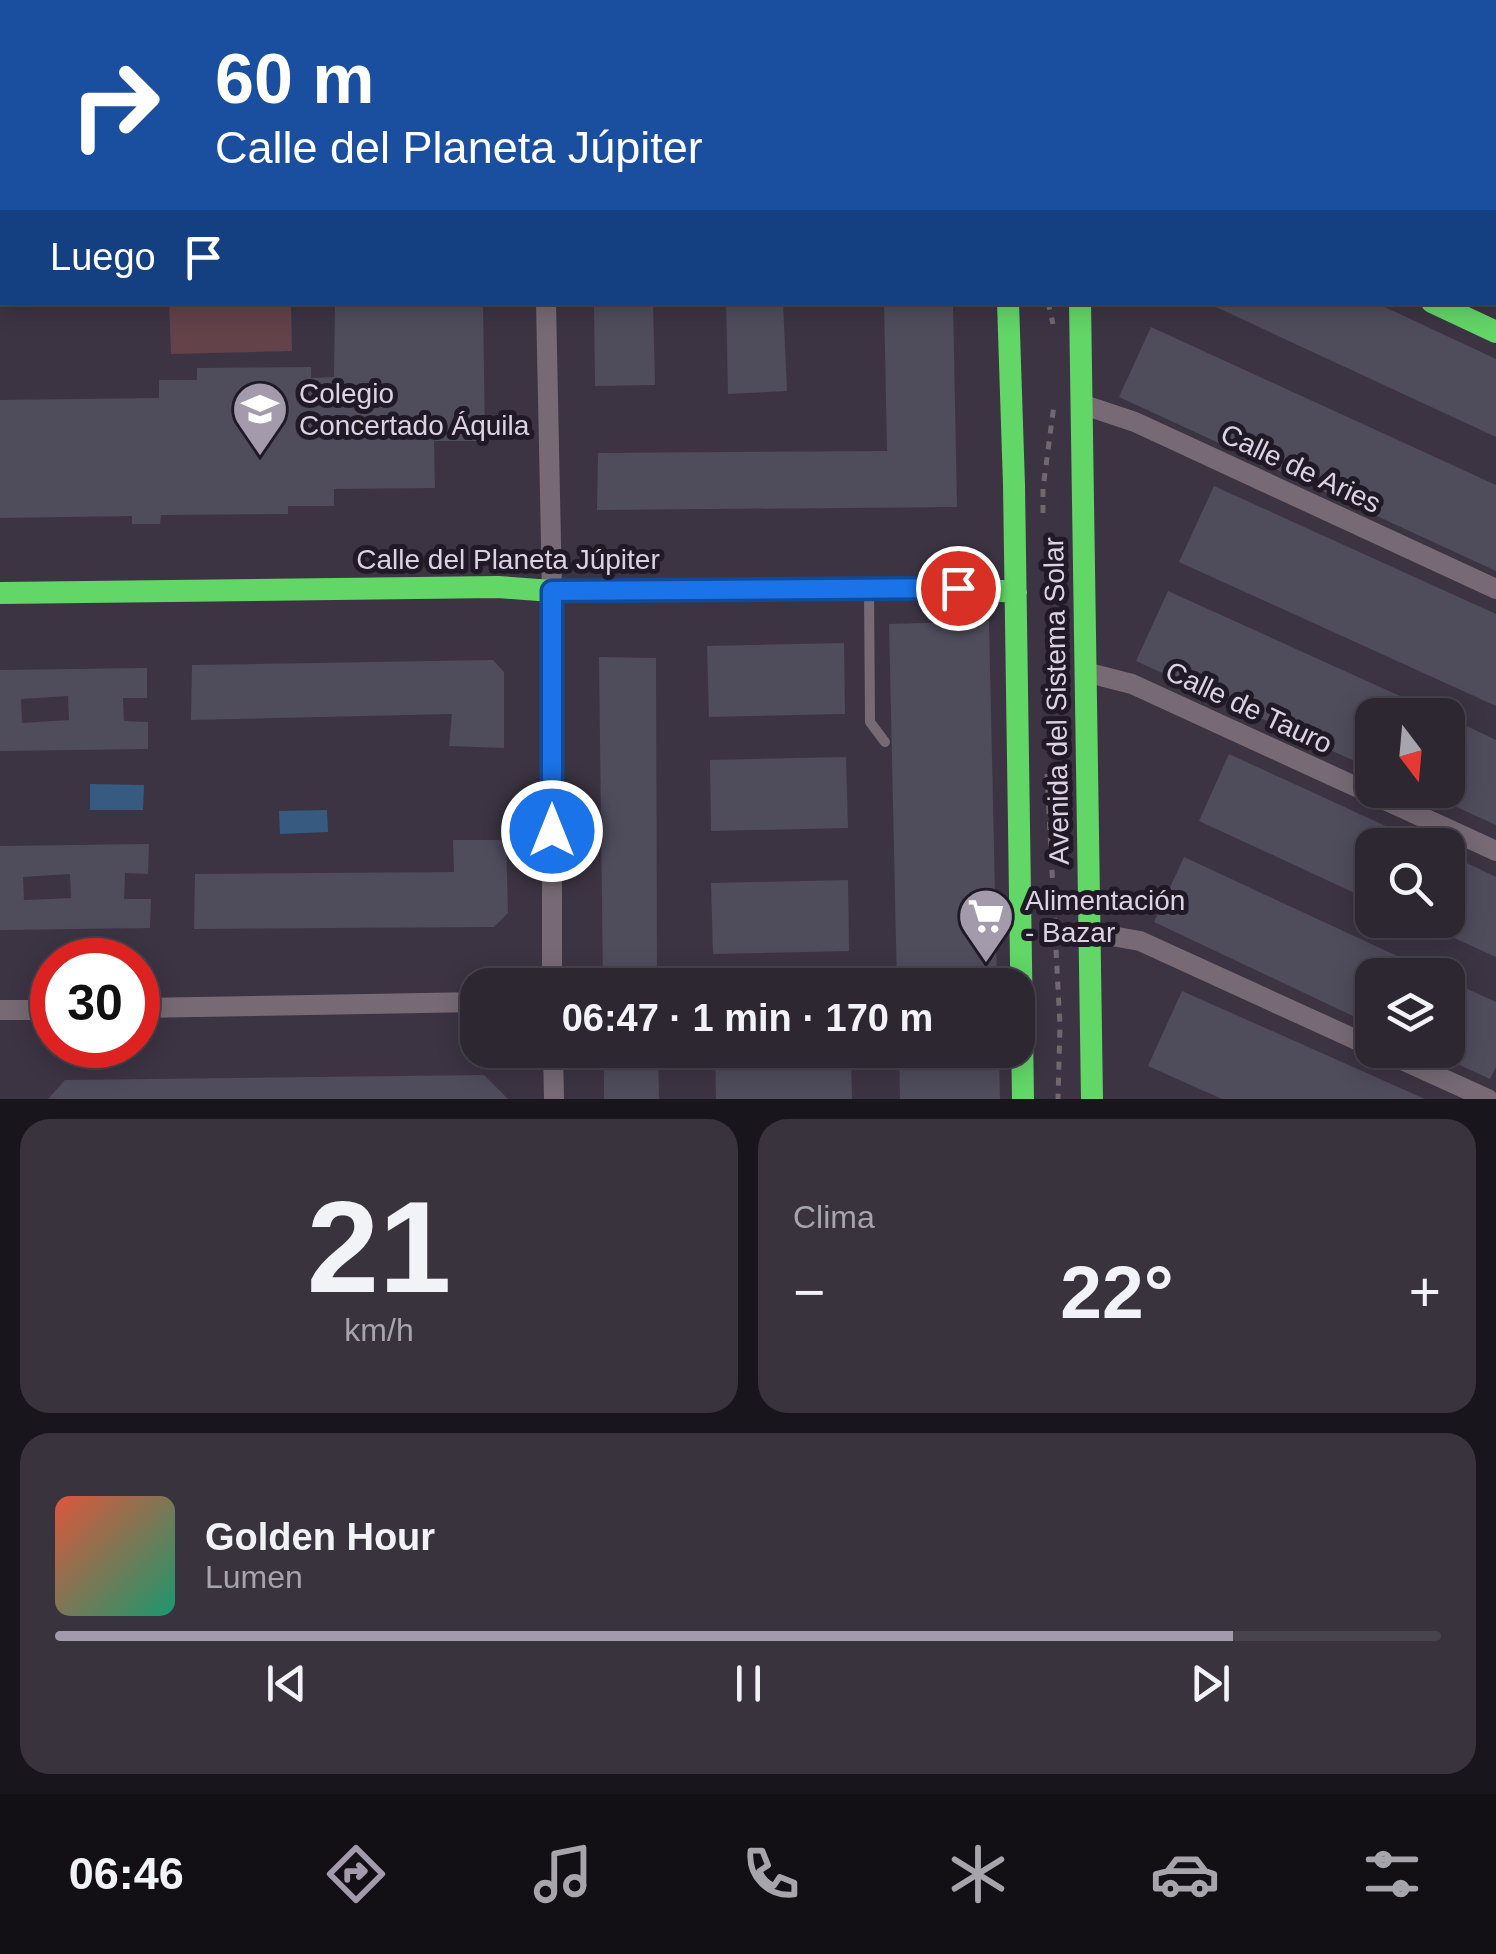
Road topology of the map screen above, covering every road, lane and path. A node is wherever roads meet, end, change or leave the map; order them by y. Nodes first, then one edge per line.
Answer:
1 (546, 305) edge
2 (1008, 305) edge
3 (1049, 305) edge
4 (1080, 305) edge
5 (1438, 305) edge
6 (1053, 323) dead end
7 (1496, 332) edge
8 (1054, 402) dead end
9 (1081, 404) junction
10 (1014, 484) junction
11 (1043, 488) junction
12 (1043, 524) dead end
13 (869, 588) junction
14 (1496, 589) edge
15 (552, 591) junction
16 (1016, 592) junction
17 (0, 594) edge
18 (1085, 672) junction
19 (886, 742) dead end
20 (1046, 757) dead end
21 (1052, 831) junction
22 (1019, 834) junction
23 (1496, 851) edge
24 (1089, 932) junction
25 (552, 968) edge
26 (460, 1002) edge
27 (160, 1008) edge
28 (0, 1010) edge
29 (30, 1010) edge
30 (1355, 1038) edge
31 (553, 1068) edge
32 (1420, 1068) edge
33 (554, 1099) edge
34 (1023, 1099) edge
35 (1058, 1099) edge
36 (1092, 1099) edge
37 (1488, 1099) edge

1 - 15 street
2 - 10 street, Avenida del Sistema Solar
3 - 6 path
4 - 9 street, Avenida del Sistema Solar
5 - 7 street
8 - 11 path
9 - 14 street, Calle de Aries
9 - 18 street, Avenida del Sistema Solar
10 - 11 path
10 - 16 street, Avenida del Sistema Solar
11 - 12 path
13 - 15 street, Calle del Planeta Júpiter
13 - 16 street, Calle del Planeta Júpiter
13 - 19 lane
15 - 17 street, Calle del Planeta Júpiter
15 - 25 street
16 - 22 street, Avenida del Sistema Solar
18 - 23 street, Calle de Tauro
18 - 24 street, Avenida del Sistema Solar
20 - 21 path
21 - 22 path
21 - 35 path
22 - 34 street, Avenida del Sistema Solar
24 - 30 street
24 - 36 street, Avenida del Sistema Solar
26 - 27 street
28 - 29 street
31 - 33 street
32 - 37 street

